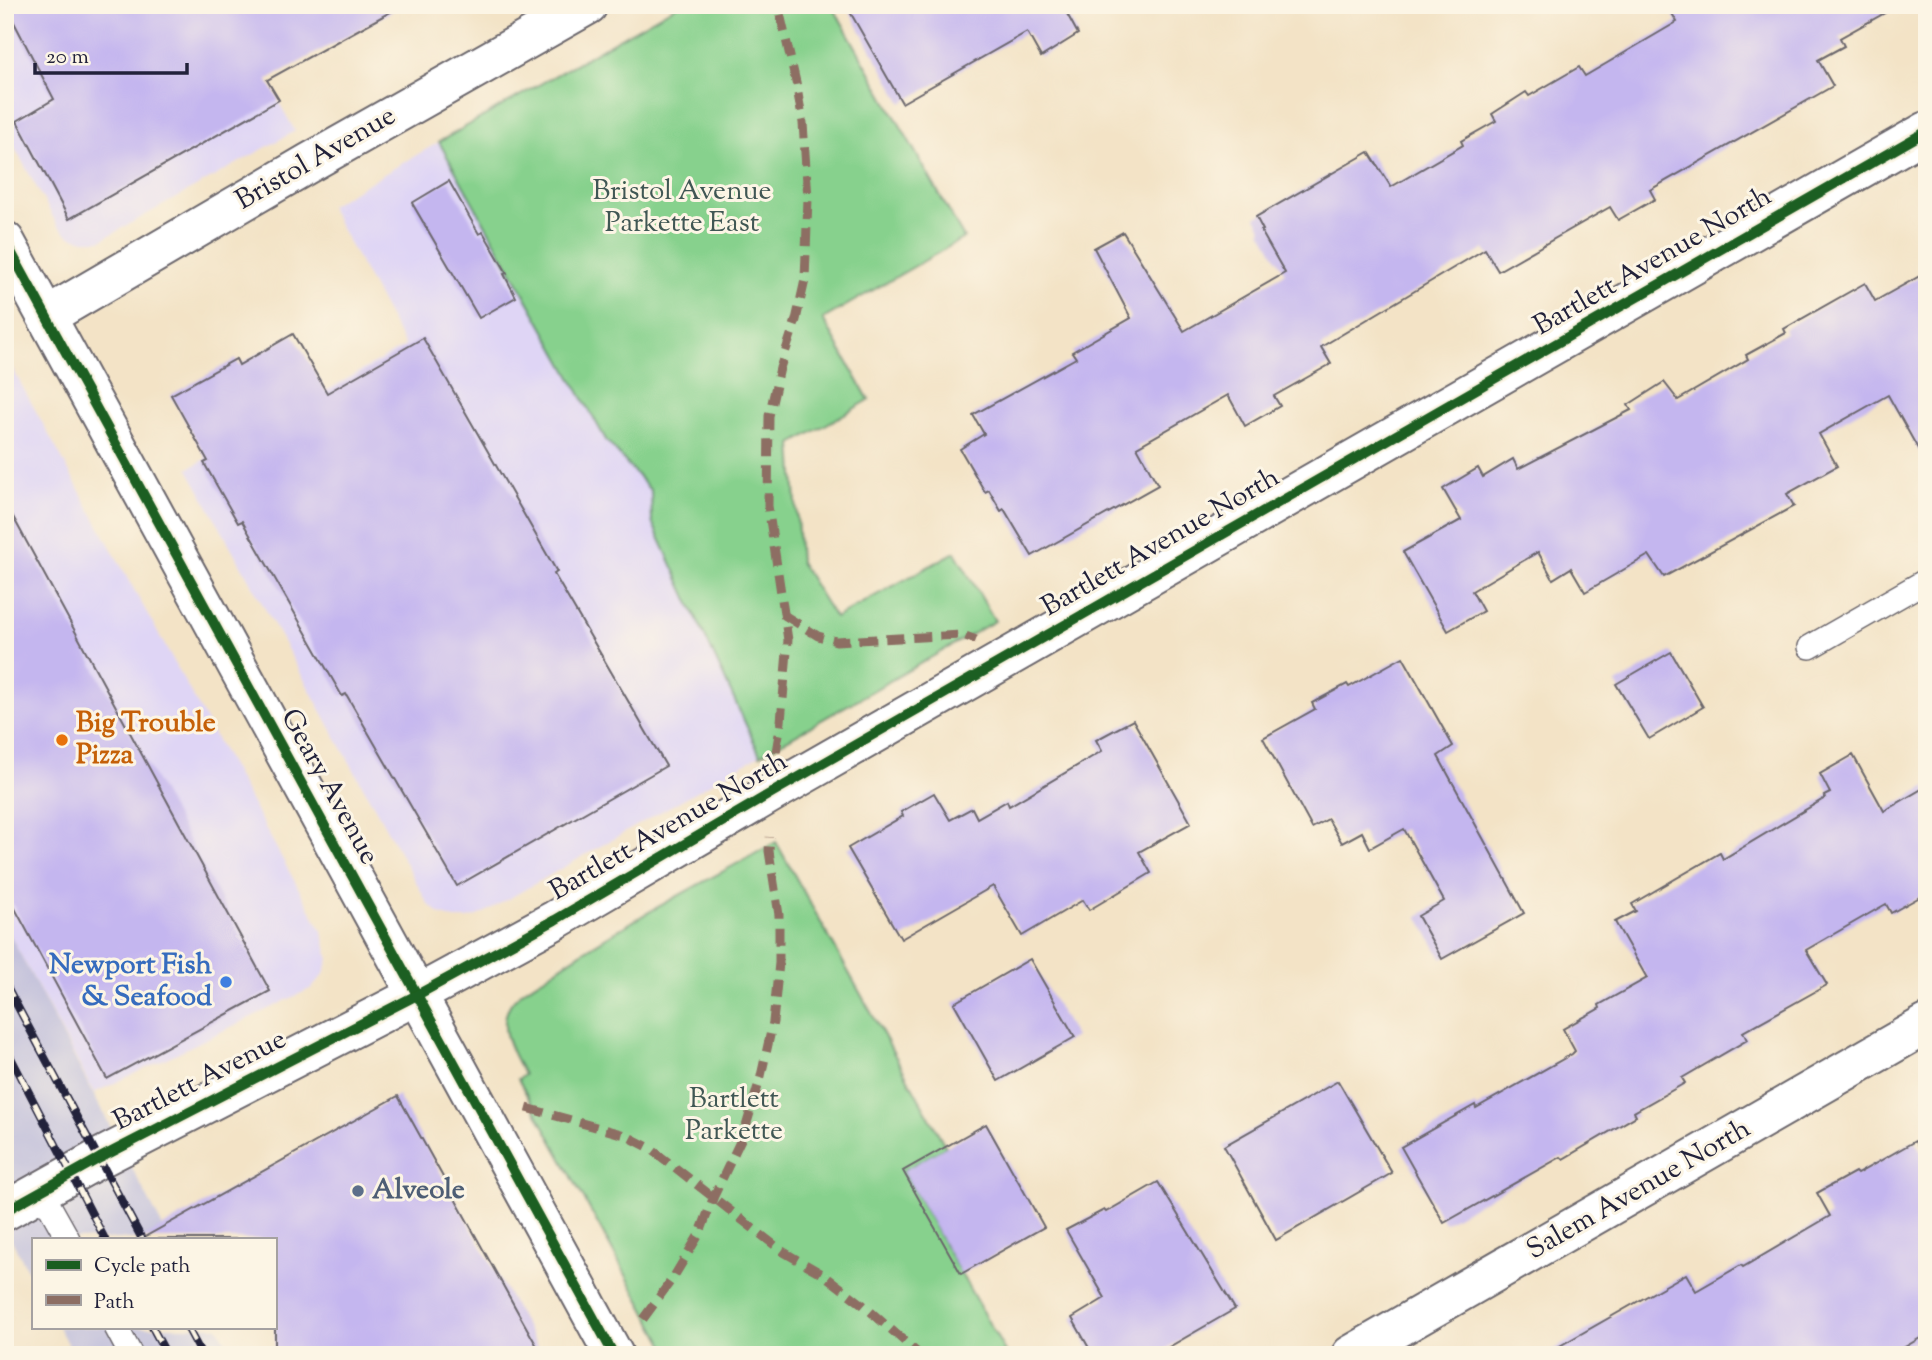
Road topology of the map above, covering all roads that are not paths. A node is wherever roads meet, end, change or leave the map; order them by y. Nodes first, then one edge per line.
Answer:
1 (588, 5) edge
2 (1927, 131) edge
3 (5, 241) edge
4 (47, 316) junction
5 (1927, 580) edge
6 (1810, 647) dead end
7 (417, 995) junction
8 (1927, 1024) edge
9 (41, 1191) junction
10 (5, 1211) edge
11 (67, 1238) edge
12 (117, 1328) edge
13 (131, 1355) edge
14 (614, 1355) edge
15 (1351, 1355) edge

1 - 4 street, Bristol Avenue
2 - 7 street, Bartlett Avenue North
3 - 4 street, Geary Avenue
4 - 7 street, Geary Avenue
5 - 6 lane
7 - 9 street, Bartlett Avenue
7 - 14 street, Geary Avenue
8 - 15 street, Salem Avenue North
9 - 10 street, Bartlett Avenue
9 - 11 lane
12 - 13 lane

